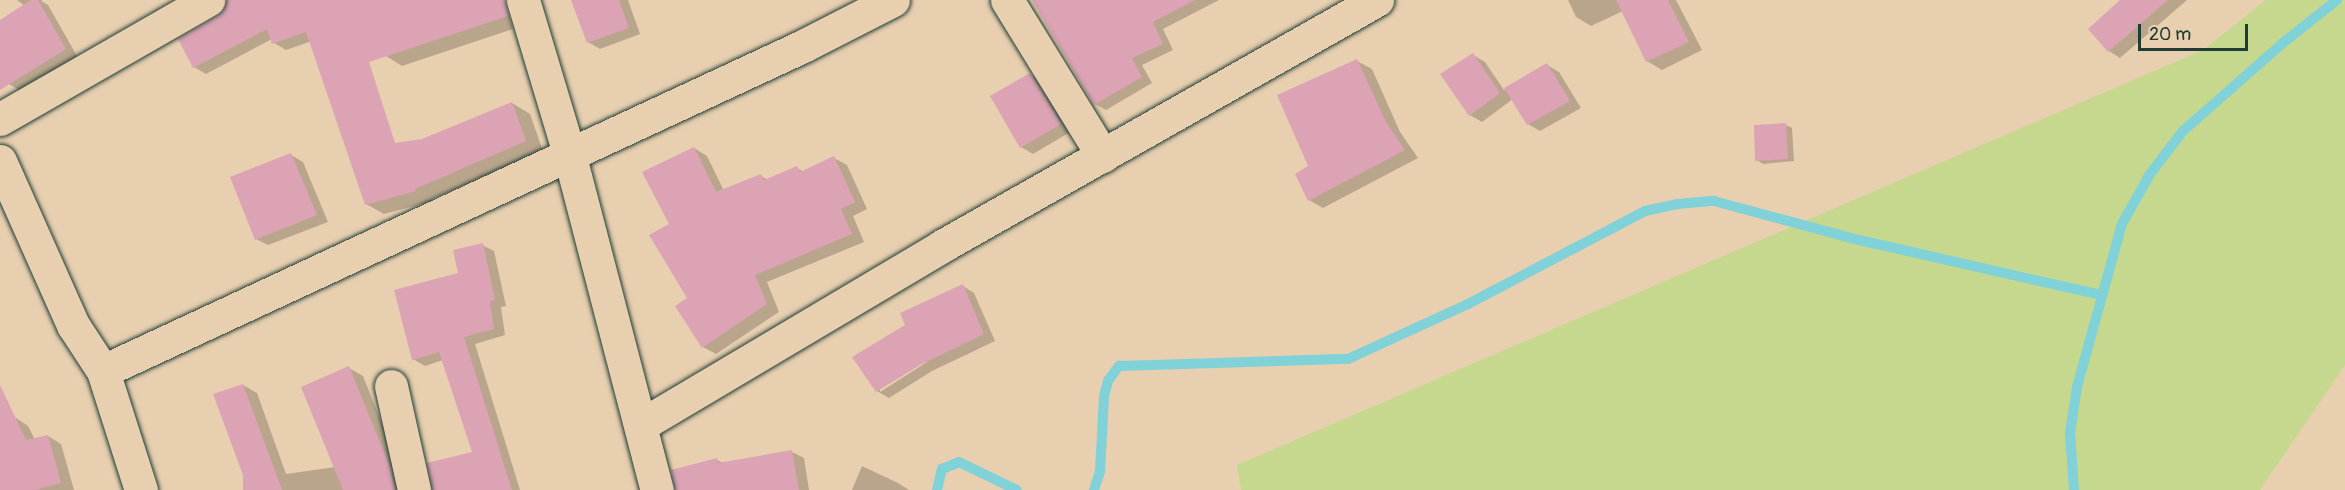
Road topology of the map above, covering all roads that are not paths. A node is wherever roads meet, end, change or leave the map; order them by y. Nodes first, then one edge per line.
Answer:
1 (208, 0) edge
2 (523, 0) edge
3 (893, 0) edge
4 (1007, 0) edge
5 (1377, 0) edge
6 (0, 119) edge
7 (568, 153) junction
8 (1103, 156) junction
9 (0, 161) edge
10 (103, 371) junction
11 (391, 386) dead end
12 (641, 425) junction
13 (141, 490) edge
14 (414, 490) edge
15 (657, 490) edge

1 - 6 street
2 - 7 street
3 - 7 street
4 - 8 street
5 - 8 street
7 - 10 street
7 - 12 street
8 - 12 street
9 - 10 street
10 - 13 street
11 - 14 street
12 - 15 street

